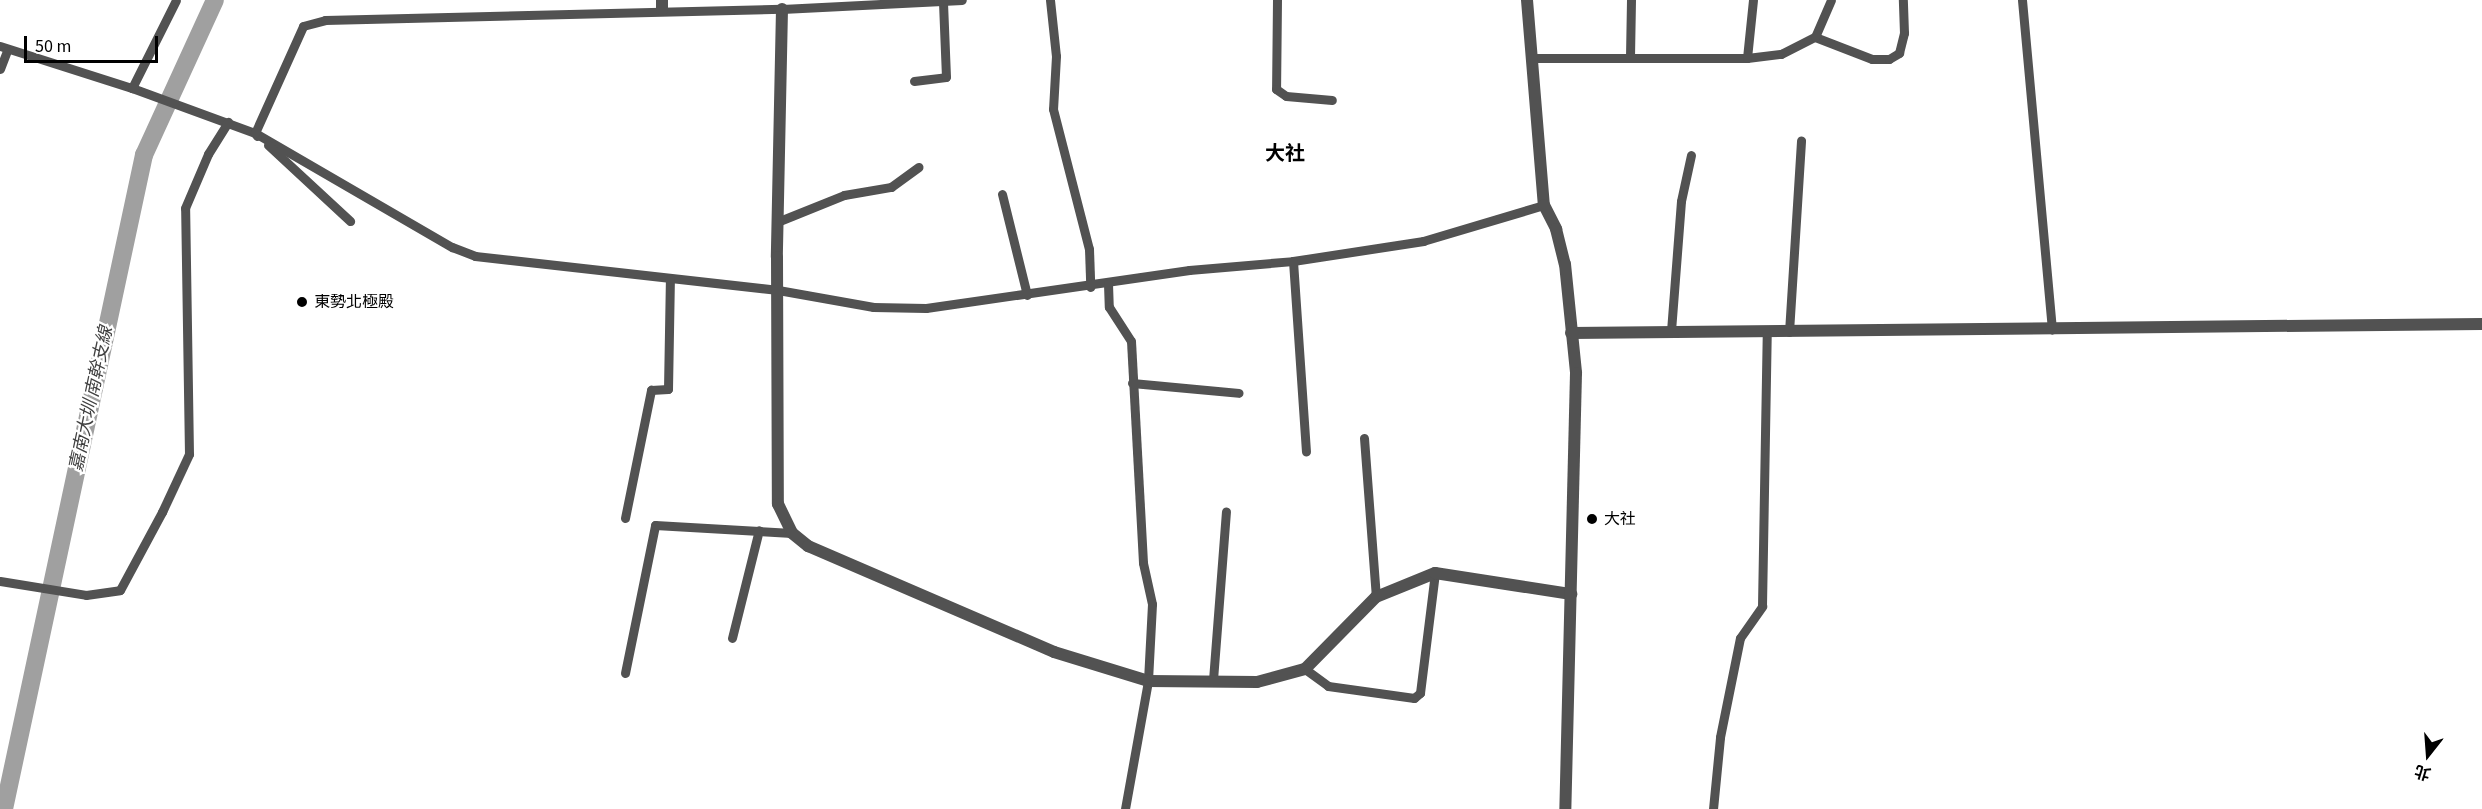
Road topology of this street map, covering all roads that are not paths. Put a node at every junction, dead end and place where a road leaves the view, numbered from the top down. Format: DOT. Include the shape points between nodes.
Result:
graph roads {
  1 [pos="176,0"];
  2 [pos="962,0"];
  3 [pos="1050,0"];
  4 [pos="1277,0"];
  5 [pos="1527,0"];
  6 [pos="1631,0"];
  7 [pos="1754,0"];
  8 [pos="1831,0"];
  9 [pos="1903,0"];
  10 [pos="2022,0"];
  11 [pos="943,3"];
  12 [pos="662,5"];
  13 [pos="782,9"];
  14 [pos="1815,37"];
  15 [pos="4,48"];
  16 [pos="1630,57"];
  17 [pos="1533,58"];
  18 [pos="1747,58"];
  19 [pos="0,69"];
  20 [pos="914,81"];
  21 [pos="132,88"];
  22 [pos="1332,100"];
  23 [pos="228,122"];
  24 [pos="255,133"];
  25 [pos="1801,140"];
  26 [pos="1691,155"];
  27 [pos="919,167"];
  28 [pos="1002,194"];
  29 [pos="1544,205"];
  30 [pos="350,221"];
  31 [pos="777,222"];
  32 [pos="1293,261"];
  33 [pos="670,279"];
  34 [pos="1108,284"];
  35 [pos="1090,287"];
  36 [pos="778,290"];
  37 [pos="1027,295"];
  38 [pos="2482,324"];
  39 [pos="2052,330"];
  40 [pos="1671,331"];
  41 [pos="1767,332"];
  42 [pos="1789,332"];
  43 [pos="1571,333"];
  44 [pos="1132,383"];
  45 [pos="1239,393"];
  46 [pos="1364,438"];
  47 [pos="1306,452"];
  48 [pos="1226,511"];
  49 [pos="625,518"];
  50 [pos="759,530"];
  51 [pos="792,533"];
  52 [pos="1435,573"];
  53 [pos="0,581"];
  54 [pos="1571,594"];
  55 [pos="1376,597"];
  56 [pos="732,638"];
  57 [pos="1305,669"];
  58 [pos="624,673"];
  59 [pos="1213,680"];
  60 [pos="1148,681"];
  61 [pos="1125,809"];
  62 [pos="1565,809"];
  63 [pos="1713,809"];
  1 -- 21 [label="lane"];
  2 -- 11 [label="lane"];
  3 -- 35 [label="lane" via="1056,56 1053,109 1089,249"];
  4 -- 22 [label="lane" via="1276,89 1286,96"];
  5 -- 17 [label="street"];
  6 -- 16 [label="lane"];
  7 -- 18 [label="lane"];
  8 -- 14 [label="lane"];
  9 -- 14 [label="lane" via="1904,33 1899,53 1889,59 1872,59"];
  10 -- 39 [label="lane"];
  11 -- 13 [label="lane"];
  11 -- 20 [label="lane" via="946,77"];
  12 -- 13 [label="lane"];
  12 -- 24 [label="lane" via="325,20 303,26"];
  13 -- 31 [label="street"];
  14 -- 18 [label="lane" via="1781,54"];
  15 -- 19 [label="lane"];
  15 -- 21 [label="lane"];
  16 -- 17 [label="lane"];
  16 -- 18 [label="lane"];
  17 -- 29 [label="street"];
  21 -- 23 [label="lane"];
  23 -- 24 [label="lane"];
  23 -- 53 [label="lane" via="208,154 185,208 189,454 162,512 120,590 86,595"];
  24 -- 30 [label="lane"];
  24 -- 33 [label="lane" via="452,247 475,256"];
  25 -- 42 [label="lane"];
  26 -- 40 [label="lane" via="1681,201"];
  27 -- 31 [label="lane" via="891,187 844,195"];
  28 -- 37 [label="lane"];
  29 -- 32 [label="lane" via="1423,241"];
  29 -- 43 [label="street" via="1556,229 1565,264"];
  31 -- 36 [label="street"];
  32 -- 34 [label="lane" via="1189,270"];
  32 -- 47 [label="lane"];
  33 -- 36 [label="lane"];
  33 -- 49 [label="lane" via="668,389 651,390"];
  34 -- 35 [label="lane"];
  34 -- 44 [label="lane" via="1110,307 1131,341"];
  35 -- 37 [label="lane"];
  36 -- 37 [label="lane" via="873,306 926,308"];
  36 -- 51 [label="street" via="778,504"];
  38 -- 39 [label="street"];
  39 -- 42 [label="street"];
  40 -- 41 [label="street"];
  40 -- 43 [label="street"];
  41 -- 42 [label="street"];
  41 -- 63 [label="lane" via="1762,606 1740,638 1720,737"];
  43 -- 54 [label="street" via="1576,436"];
  44 -- 45 [label="lane"];
  44 -- 60 [label="lane" via="1143,563 1152,604"];
  46 -- 55 [label="lane"];
  48 -- 59 [label="lane"];
  50 -- 51 [label="lane"];
  50 -- 56 [label="lane"];
  50 -- 58 [label="lane" via="655,525"];
  51 -- 60 [label="street" via="808,546 973,619 1054,652"];
  52 -- 54 [label="street"];
  52 -- 55 [label="street"];
  52 -- 57 [label="lane" via="1420,693 1414,698 1328,686"];
  54 -- 62 [label="street"];
  55 -- 57 [label="street"];
  57 -- 59 [label="street" via="1257,682"];
  59 -- 60 [label="street"];
  60 -- 61 [label="lane"];
}
